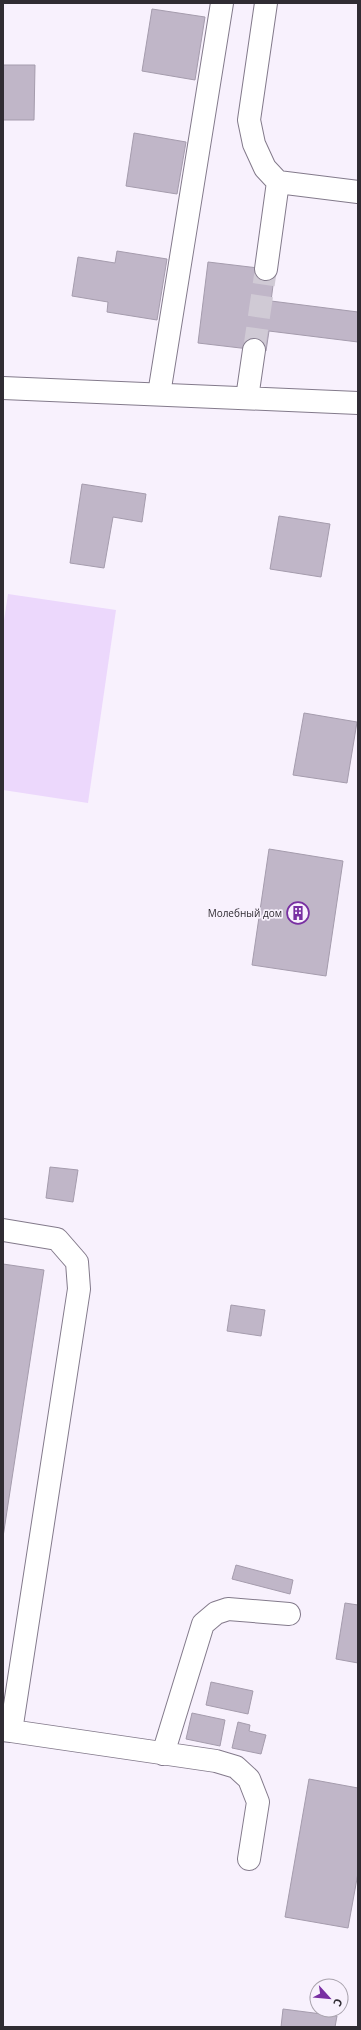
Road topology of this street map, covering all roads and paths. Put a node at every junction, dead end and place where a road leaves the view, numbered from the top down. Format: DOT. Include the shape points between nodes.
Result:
graph roads {
  1 [pos="222,3"];
  2 [pos="266,3"];
  3 [pos="278,182"];
  4 [pos="358,192"];
  5 [pos="266,269"];
  6 [pos="254,350"];
  7 [pos="3,388"];
  8 [pos="159,394"];
  9 [pos="247,398"];
  10 [pos="358,403"];
  11 [pos="3,1230"];
  12 [pos="289,1614"];
  13 [pos="7,1730"];
  14 [pos="163,1754"];
  15 [pos="250,1859"];
  1 -- 8 [label="lane"];
  2 -- 3 [label="lane" via="249,120 254,144 265,168"];
  3 -- 4 [label="lane"];
  3 -- 5 [label="lane"];
  6 -- 9 [label="lane"];
  7 -- 8 [label="lane"];
  8 -- 9 [label="lane"];
  9 -- 10 [label="lane"];
  11 -- 13 [label="lane" via="57,1239 77,1262 79,1289"];
  12 -- 14 [label="lane" via="228,1609 216,1613 203,1624"];
  13 -- 14 [label="lane"];
  14 -- 15 [label="lane" via="216,1762 236,1768 249,1779 258,1802"];
}
